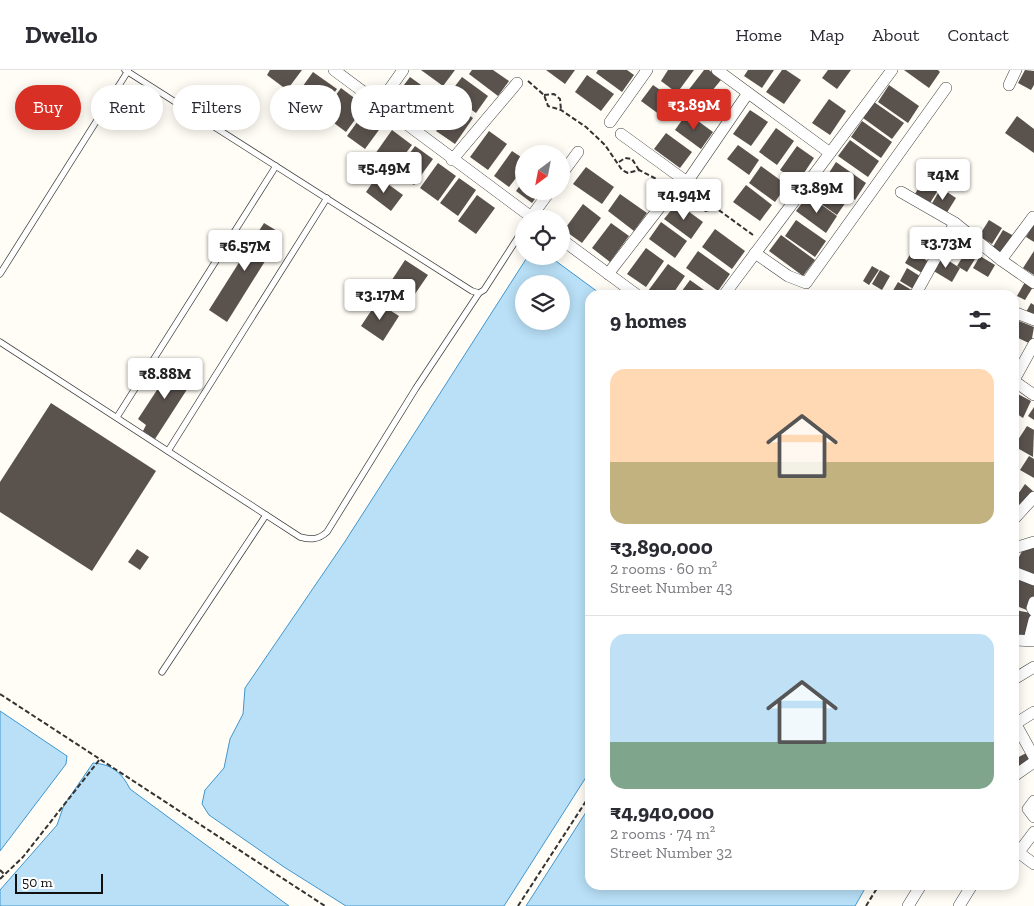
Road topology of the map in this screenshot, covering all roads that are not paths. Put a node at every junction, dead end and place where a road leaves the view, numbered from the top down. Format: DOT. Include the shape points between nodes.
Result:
graph roads {
  1 [pos="334,70"];
  2 [pos="403,70"];
  3 [pos="647,70"];
  4 [pos="717,70"];
  5 [pos="1016,70"];
  6 [pos="126,71"];
  7 [pos="889,71"];
  8 [pos="520,80"];
  9 [pos="353,85"];
  10 [pos="392,85"];
  11 [pos="1009,85"];
  12 [pos="946,88"];
  13 [pos="748,93"];
  14 [pos="610,122"];
  15 [pos="412,130"];
  16 [pos="621,134"];
  17 [pos="578,152"];
  18 [pos="830,152"];
  19 [pos="452,160"];
  20 [pos="570,163"];
  21 [pos="276,166"];
  22 [pos="901,192"];
  23 [pos="326,198"];
  24 [pos="662,203"];
  25 [pos="521,210"];
  26 [pos="1033,217"];
  27 [pos="955,223"];
  28 [pos="515,242"];
  29 [pos="570,246"];
  30 [pos="759,248"];
  31 [pos="1001,260"];
  32 [pos="0,274"];
  33 [pos="608,274"];
  34 [pos="1034,283"];
  35 [pos="630,290"];
  36 [pos="728,290"];
  37 [pos="918,290"];
  38 [pos="479,293"];
  39 [pos="1019,314"];
  40 [pos="1034,320"];
  41 [pos="0,342"];
  42 [pos="1034,344"];
  43 [pos="1019,371"];
  44 [pos="1019,384"];
  45 [pos="1034,394"];
  46 [pos="117,417"];
  47 [pos="168,451"];
  48 [pos="1034,497"];
  49 [pos="1019,514"];
  50 [pos="266,515"];
  51 [pos="1034,542"];
  52 [pos="1019,546"];
  53 [pos="1019,574"];
  54 [pos="1034,580"];
  55 [pos="1034,602"];
  56 [pos="1034,612"];
  57 [pos="1034,620"];
  58 [pos="1031,641"];
  59 [pos="1034,667"];
  60 [pos="162,672"];
  61 [pos="1019,676"];
  62 [pos="1034,712"];
  63 [pos="1019,720"];
  64 [pos="1019,729"];
  65 [pos="1034,757"];
  66 [pos="1034,762"];
  67 [pos="1019,772"];
  68 [pos="1034,801"];
  69 [pos="1034,817"];
  70 [pos="1034,832"];
  71 [pos="1019,847"];
  72 [pos="1019,852"];
  73 [pos="1034,864"];
  74 [pos="917,890"];
  75 [pos="969,890"];
  76 [pos="908,906"];
  77 [pos="959,906"];
  1 -- 9 [label="street"];
  2 -- 10 [label="street"];
  3 -- 14 [label="street"];
  4 -- 13 [label="street"];
  5 -- 11 [label="street"];
  6 -- 21 [label="lane"];
  6 -- 32 [label="lane"];
  7 -- 18 [label="street"];
  8 -- 19 [label="street"];
  12 -- 30 [label="street" via="806,283 788,276"];
  13 -- 16 [label="street" via="687,182"];
  13 -- 18 [label="street"];
  15 -- 19 [label="street"];
  17 -- 20 [label="street"];
  18 -- 30 [label="street"];
  19 -- 25 [label="street"];
  21 -- 23 [label="lane"];
  21 -- 46 [label="lane"];
  22 -- 27 [label="street"];
  23 -- 38 [label="lane" via="466,288"];
  23 -- 47 [label="lane"];
  24 -- 33 [label="street"];
  26 -- 31 [label="street"];
  27 -- 31 [label="street"];
  27 -- 37 [label="street"];
  28 -- 38 [label="lane"];
  29 -- 33 [label="street"];
  30 -- 36 [label="street"];
  31 -- 34 [label="street"];
  33 -- 35 [label="street"];
  38 -- 50 [label="lane" via="327,532 321,538 311,540 300,537"];
  39 -- 40 [label="street"];
  41 -- 46 [label="lane"];
  42 -- 43 [label="street"];
  44 -- 45 [label="street"];
  46 -- 47 [label="lane"];
  47 -- 50 [label="lane"];
  48 -- 49 [label="street"];
  50 -- 60 [label="lane"];
  51 -- 52 [label="street"];
  53 -- 54 [label="street"];
  55 -- 56 [label="street"];
  57 -- 58 [label="street"];
  59 -- 61 [label="street"];
  62 -- 63 [label="street"];
  64 -- 65 [label="street"];
  66 -- 67 [label="street"];
  68 -- 69 [label="street" via="1028,809"];
  70 -- 71 [label="street"];
  72 -- 73 [label="street"];
  74 -- 76 [label="street"];
  75 -- 77 [label="street"];
}
